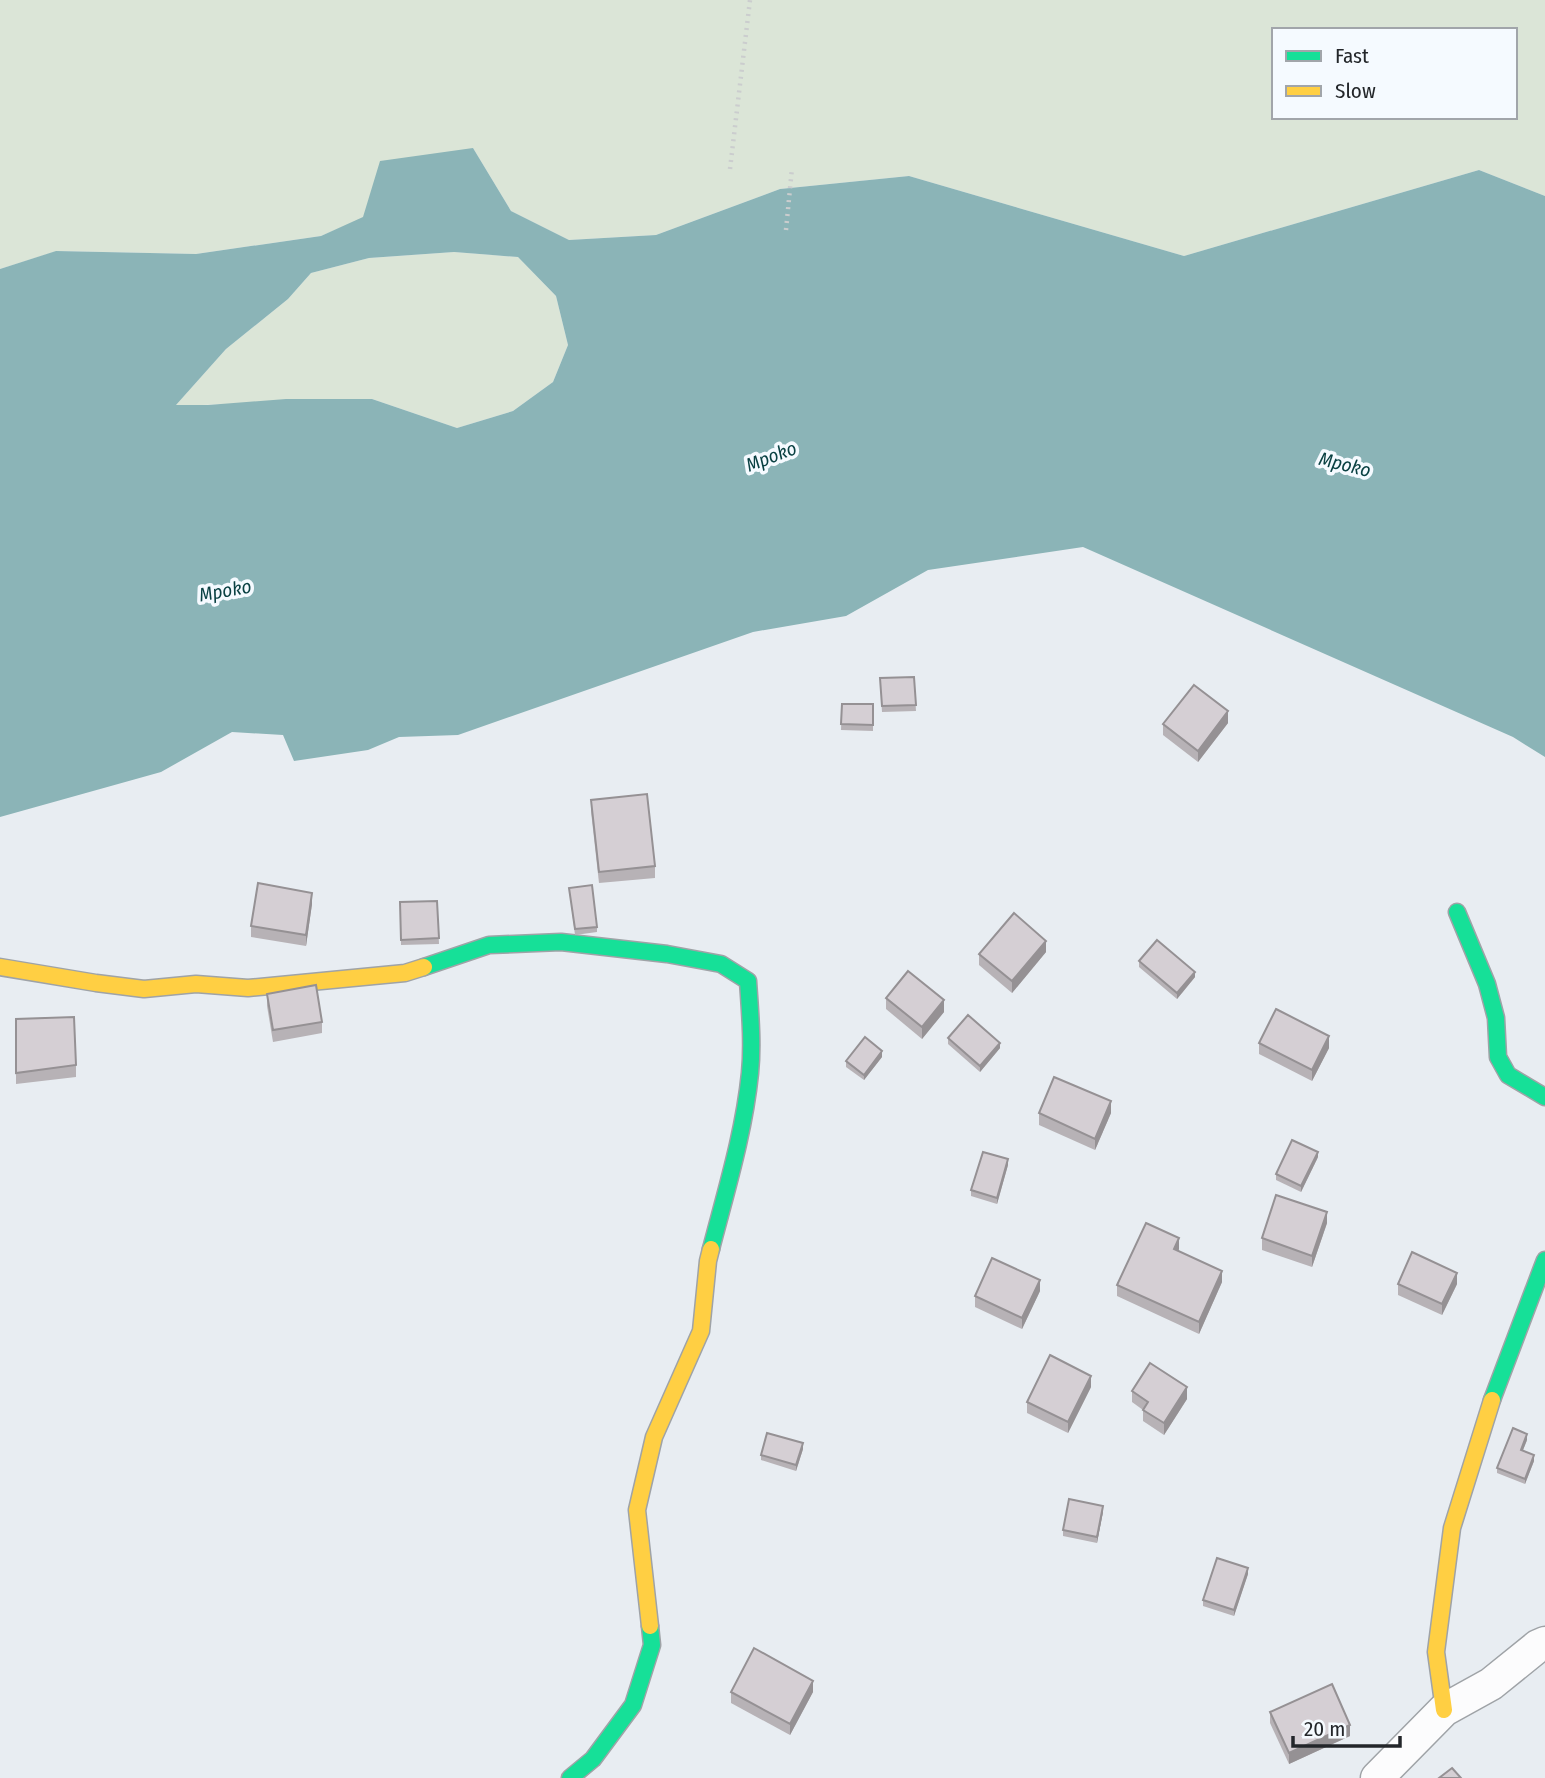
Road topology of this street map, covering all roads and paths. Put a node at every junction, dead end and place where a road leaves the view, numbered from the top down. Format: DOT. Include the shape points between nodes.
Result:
graph roads {
  1 [pos="750,0"];
  2 [pos="792,168"];
  3 [pos="730,169"];
  4 [pos="786,230"];
  5 [pos="1457,912"];
  6 [pos="0,967"];
  7 [pos="1545,1097"];
  8 [pos="1545,1260"];
  9 [pos="1545,1643"];
  10 [pos="1444,1710"];
  11 [pos="570,1778"];
  12 [pos="1377,1778"];
  1 -- 3 [label="path"];
  2 -- 4 [label="path"];
  5 -- 7 [label="street" via="1487,984 1496,1018 1498,1057 1508,1075"];
  6 -- 11 [label="street" via="144,989 197,984 248,988 405,973 489,945 561,942 721,964 748,981 750,1073 736,1153 708,1261 701,1331 654,1437 637,1510 652,1645 634,1705 593,1759"];
  8 -- 10 [label="street" via="1490,1404 1452,1528 1436,1652"];
  9 -- 10 [label="street" via="1491,1684"];
  10 -- 12 [label="street"];
}
